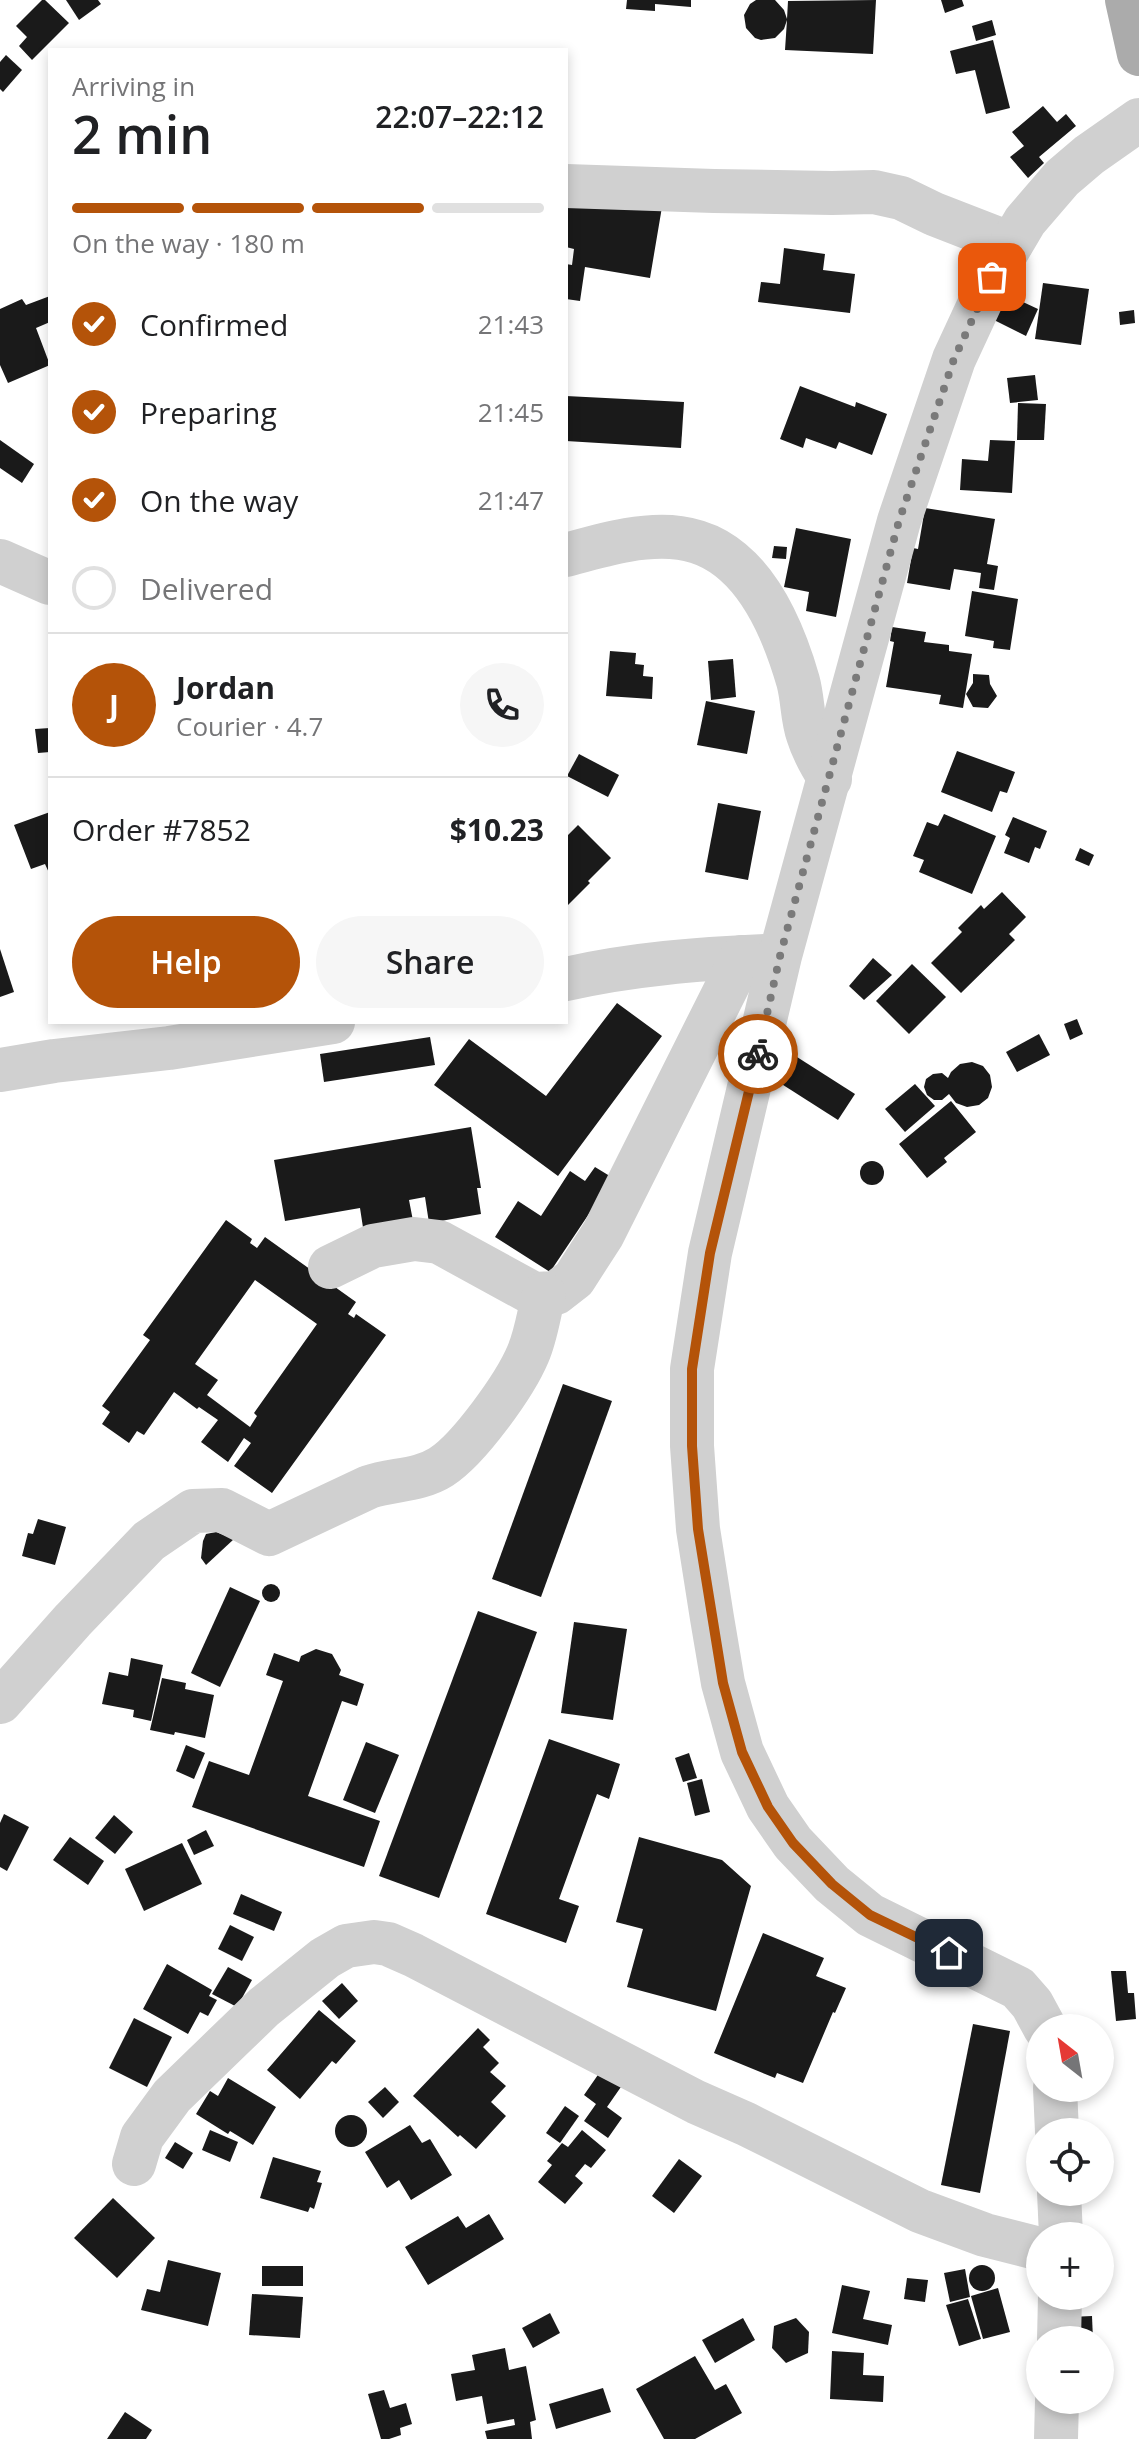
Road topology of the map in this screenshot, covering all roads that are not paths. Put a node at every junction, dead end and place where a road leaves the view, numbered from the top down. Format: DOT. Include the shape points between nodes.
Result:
graph roads {
  1 [pos="1127,0"];
  2 [pos="1139,54"];
  3 [pos="1139,120"];
  4 [pos="568,186"];
  5 [pos="1011,244"];
  6 [pos="568,554"];
  7 [pos="0,561"];
  8 [pos="48,582"];
  9 [pos="830,779"];
  10 [pos="761,956"];
  11 [pos="568,979"];
  12 [pos="320,1024"];
  13 [pos="0,1070"];
  14 [pos="330,1267"];
  15 [pos="544,1294"];
  16 [pos="0,1702"];
  17 [pos="1037,2014"];
  18 [pos="134,2164"];
  19 [pos="1026,2245"];
  20 [pos="1057,2414"];
  21 [pos="1056,2439"];
  1 -- 2 [label="main road"];
  3 -- 5 [label="street" via="1062,178"];
  4 -- 5 [label="street" via="874,192"];
  5 -- 9 [label="street" via="954,359 932,423 899,521"];
  6 -- 9 [label="street" via="626,539 679,538 712,546 736,563 762,597 786,644 807,732"];
  7 -- 8 [label="street"];
  9 -- 10 [label="street"];
  10 -- 11 [label="street" via="701,958"];
  10 -- 15 [label="street" via="603,1234 574,1279 556,1293"];
  10 -- 17 [label="street" via="750,1090 710,1253 692,1369 698,1529 723,1683 742,1752 768,1807 793,1843 870,1915 1018,1988"];
  12 -- 13 [label="street"];
  14 -- 15 [label="street" via="373,1246 414,1239 439,1242 534,1294"];
  15 -- 16 [label="street" via="529,1352 511,1386 442,1466 422,1476 369,1487 269,1534 222,1510 193,1511 149,1541"];
  18 -- 19 [label="street" via="142,2137 157,2114 264,2007 325,1958 346,1946 374,1942 413,1955 920,2211"];
  20 -- 21 [label="street"];
}
